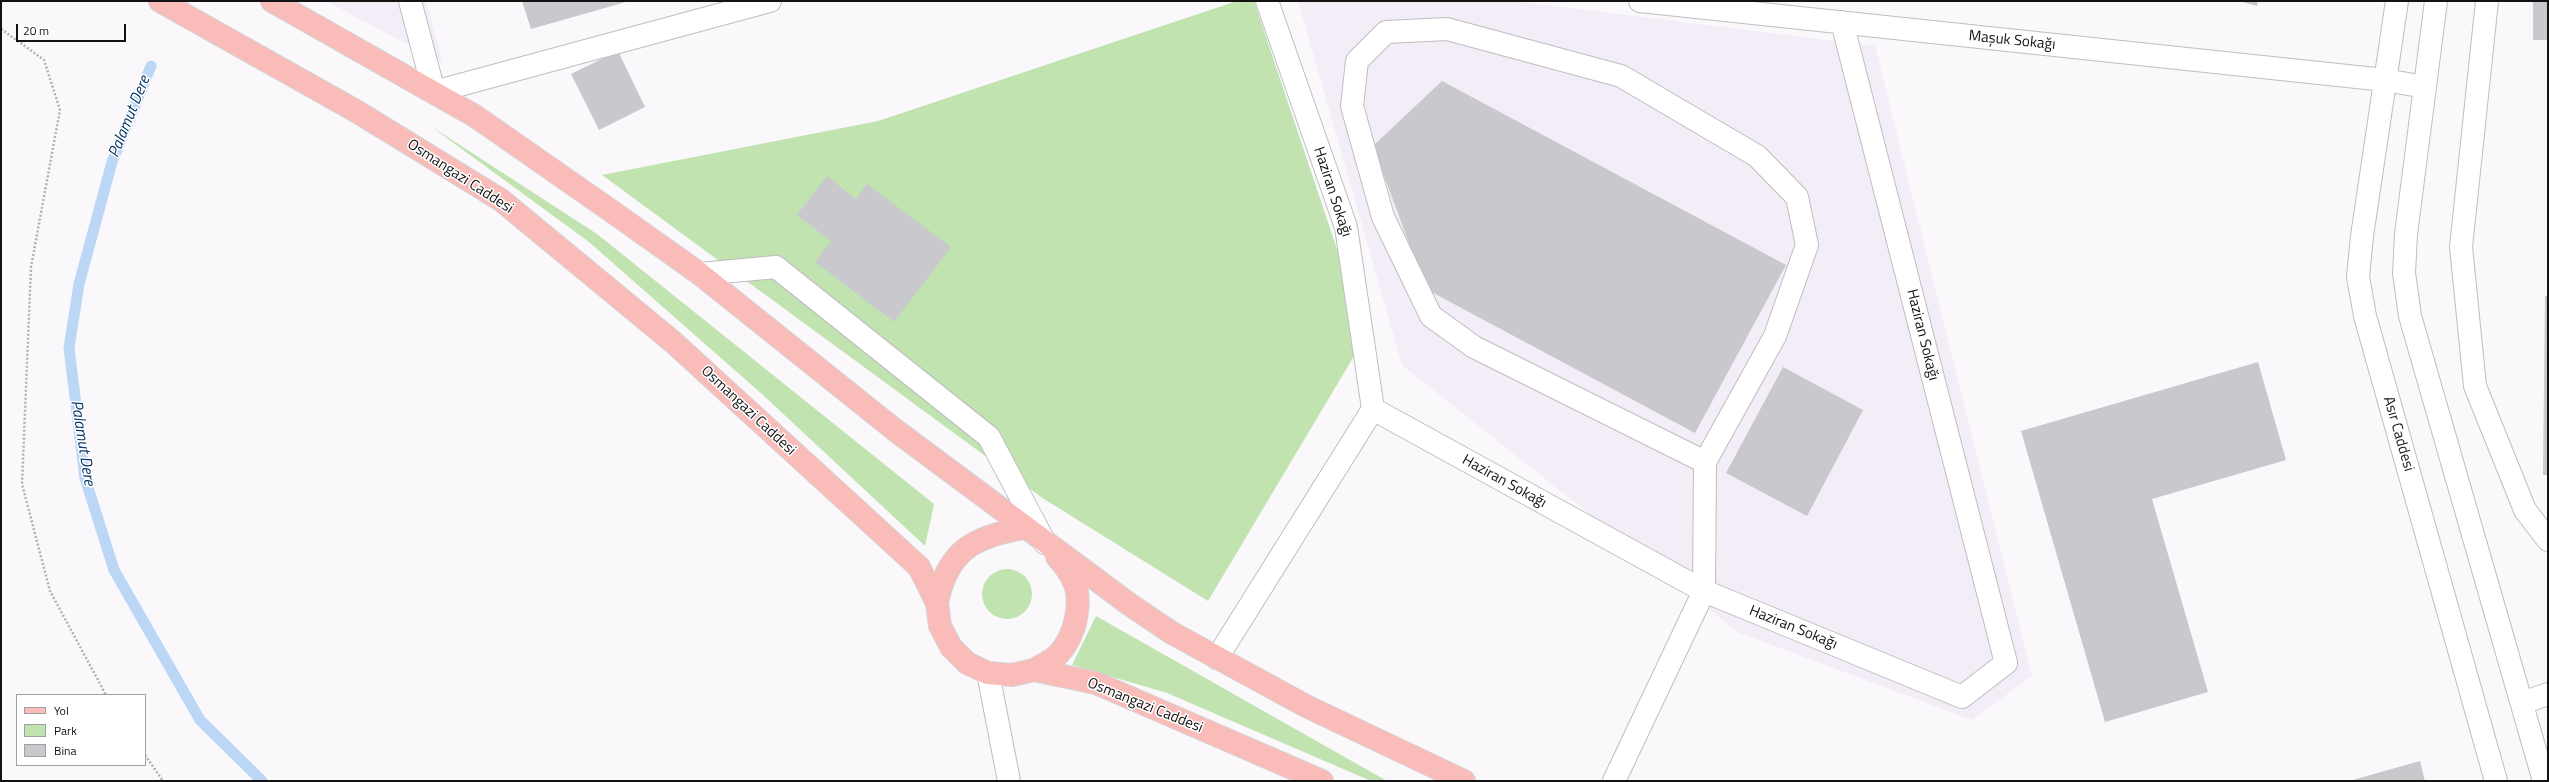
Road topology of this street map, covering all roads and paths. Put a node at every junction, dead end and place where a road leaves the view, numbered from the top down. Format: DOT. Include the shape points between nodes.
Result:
graph roads {
  1 [pos="160,1"];
  2 [pos="272,1"];
  3 [pos="410,1"];
  4 [pos="770,1"];
  5 [pos="1267,1"];
  6 [pos="1640,1"];
  7 [pos="2397,1"];
  8 [pos="2436,1"];
  9 [pos="2487,1"];
  10 [pos="1842,22"];
  11 [pos="1,29"];
  12 [pos="2385,80"];
  13 [pos="2425,87"];
  14 [pos="434,92"];
  15 [pos="700,274"];
  16 [pos="1373,410"];
  17 [pos="1705,462"];
  18 [pos="1025,528"];
  19 [pos="2548,540"];
  20 [pos="1045,543"];
  21 [pos="1704,591"];
  22 [pos="937,603"];
  23 [pos="1217,658"];
  24 [pos="1034,670"];
  25 [pos="988,673"];
  26 [pos="105,694"];
  27 [pos="2548,694"];
  28 [pos="2522,703"];
  29 [pos="146,756"];
  30 [pos="164,781"];
  31 [pos="1009,781"];
  32 [pos="1322,781"];
  33 [pos="1464,781"];
  34 [pos="1614,781"];
  35 [pos="2496,781"];
  36 [pos="2544,781"];
  1 -- 22 [label="main road, Osmangazi Caddesi" via="356,111 501,200 673,342 919,567"];
  2 -- 14 [label="main road"];
  3 -- 14 [label="street"];
  4 -- 14 [label="street"];
  5 -- 16 [label="street, Haziran Sokağı" via="1346,227"];
  6 -- 10 [label="street, Maşuk Sokağı"];
  7 -- 12 [label="street, Asır Caddesi"];
  8 -- 13 [label="street"];
  9 -- 19 [label="street" via="2461,247 2475,386 2525,510"];
  10 -- 12 [label="street, Maşuk Sokağı"];
  10 -- 21 [label="street, Haziran Sokağı" via="2006,663 1962,697"];
  11 -- 26 [label="path" via="44,60 60,110 31,267 22,484 50,591"];
  12 -- 13 [label="street"];
  12 -- 35 [label="street, Asır Caddesi" via="2358,277 2365,316"];
  13 -- 28 [label="street" via="2406,234 2404,273 2410,316"];
  14 -- 15 [label="main road" via="475,116"];
  15 -- 18 [label="main road" via="895,430"];
  15 -- 20 [label="street" via="776,267 989,437"];
  16 -- 21 [label="street, Haziran Sokağı"];
  16 -- 23 [label="street"];
  17 -- 17 [label="street" via="1775,336 1807,245 1797,197 1757,156 1621,76 1447,30 1386,32 1357,61 1352,106 1383,217 1432,316 1474,347"];
  17 -- 21 [label="street"];
  18 -- 20 [label="main road"];
  18 -- 22 [label="main road" via="997,532 970,545 953,560 942,581"];
  20 -- 23 [label="main road" via="1172,633"];
  20 -- 24 [label="main road" via="1069,571 1077,591 1077,618 1069,640 1054,658"];
  21 -- 34 [label="street"];
  22 -- 25 [label="main road, Osmangazi Caddesi" via="940,626 951,647 967,663"];
  23 -- 33 [label="main road" via="1306,706"];
  24 -- 25 [label="main road, Osmangazi Caddesi" via="1012,675"];
  24 -- 32 [label="main road, Osmangazi Caddesi" via="1096,683"];
  25 -- 31 [label="street"];
  27 -- 28 [label="street"];
  28 -- 36 [label="street"];
  29 -- 30 [label="path"];
}
